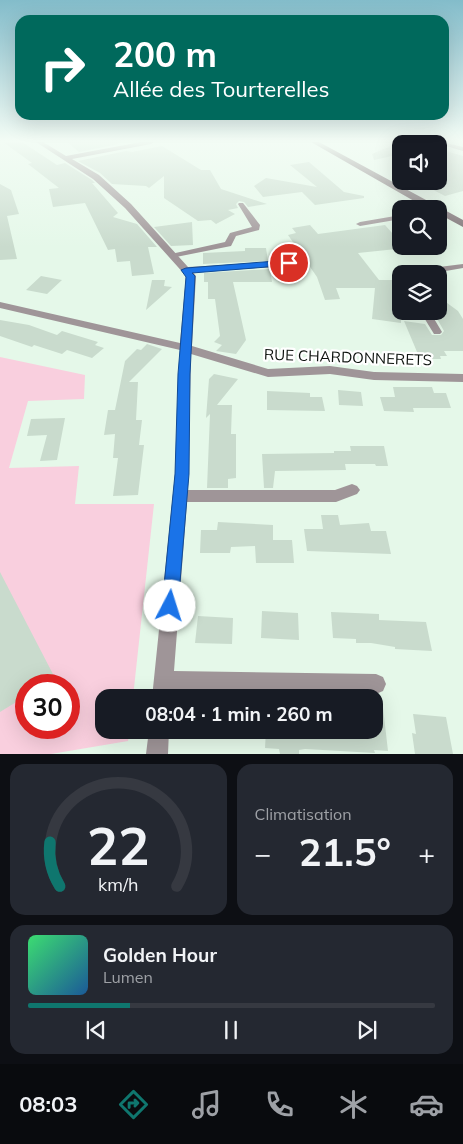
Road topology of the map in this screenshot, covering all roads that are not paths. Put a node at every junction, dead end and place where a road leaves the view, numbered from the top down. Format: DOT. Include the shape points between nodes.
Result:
graph roads {
  1 [pos="96,177"];
  2 [pos="378,177"];
  3 [pos="419,200"];
  4 [pos="241,204"];
  5 [pos="447,215"];
  6 [pos="392,219"];
  7 [pos="360,224"];
  8 [pos="463,224"];
  9 [pos="174,256"];
  10 [pos="289,263"];
  11 [pos="463,266"];
  12 [pos="447,268"];
  13 [pos="186,270"];
  14 [pos="0,304"];
  15 [pos="430,320"];
  16 [pos="437,332"];
  17 [pos="186,350"];
  18 [pos="463,378"];
  19 [pos="352,490"];
  20 [pos="180,496"];
  21 [pos="376,684"];
  22 [pos="163,689"];
  23 [pos="158,739"];
  24 [pos="157,754"];
  1 -- 9 [label="street"];
  2 -- 3 [label="main road"];
  4 -- 9 [label="lane" via="256,228 233,236 228,244"];
  5 -- 8 [label="main road"];
  6 -- 7 [label="lane"];
  9 -- 13 [label="street"];
  10 -- 13 [label="street"];
  11 -- 12 [label="lane"];
  13 -- 17 [label="street" via="191,276"];
  14 -- 17 [label="street, RUE CHARDONNERETS"];
  15 -- 16 [label="lane"];
  17 -- 18 [label="street, RUE CHARDONNERETS" via="268,373 330,370 374,376"];
  17 -- 20 [label="street"];
  19 -- 20 [label="street" via="336,496"];
  20 -- 22 [label="street"];
  21 -- 22 [label="street"];
  23 -- 24 [label="street"];
}
